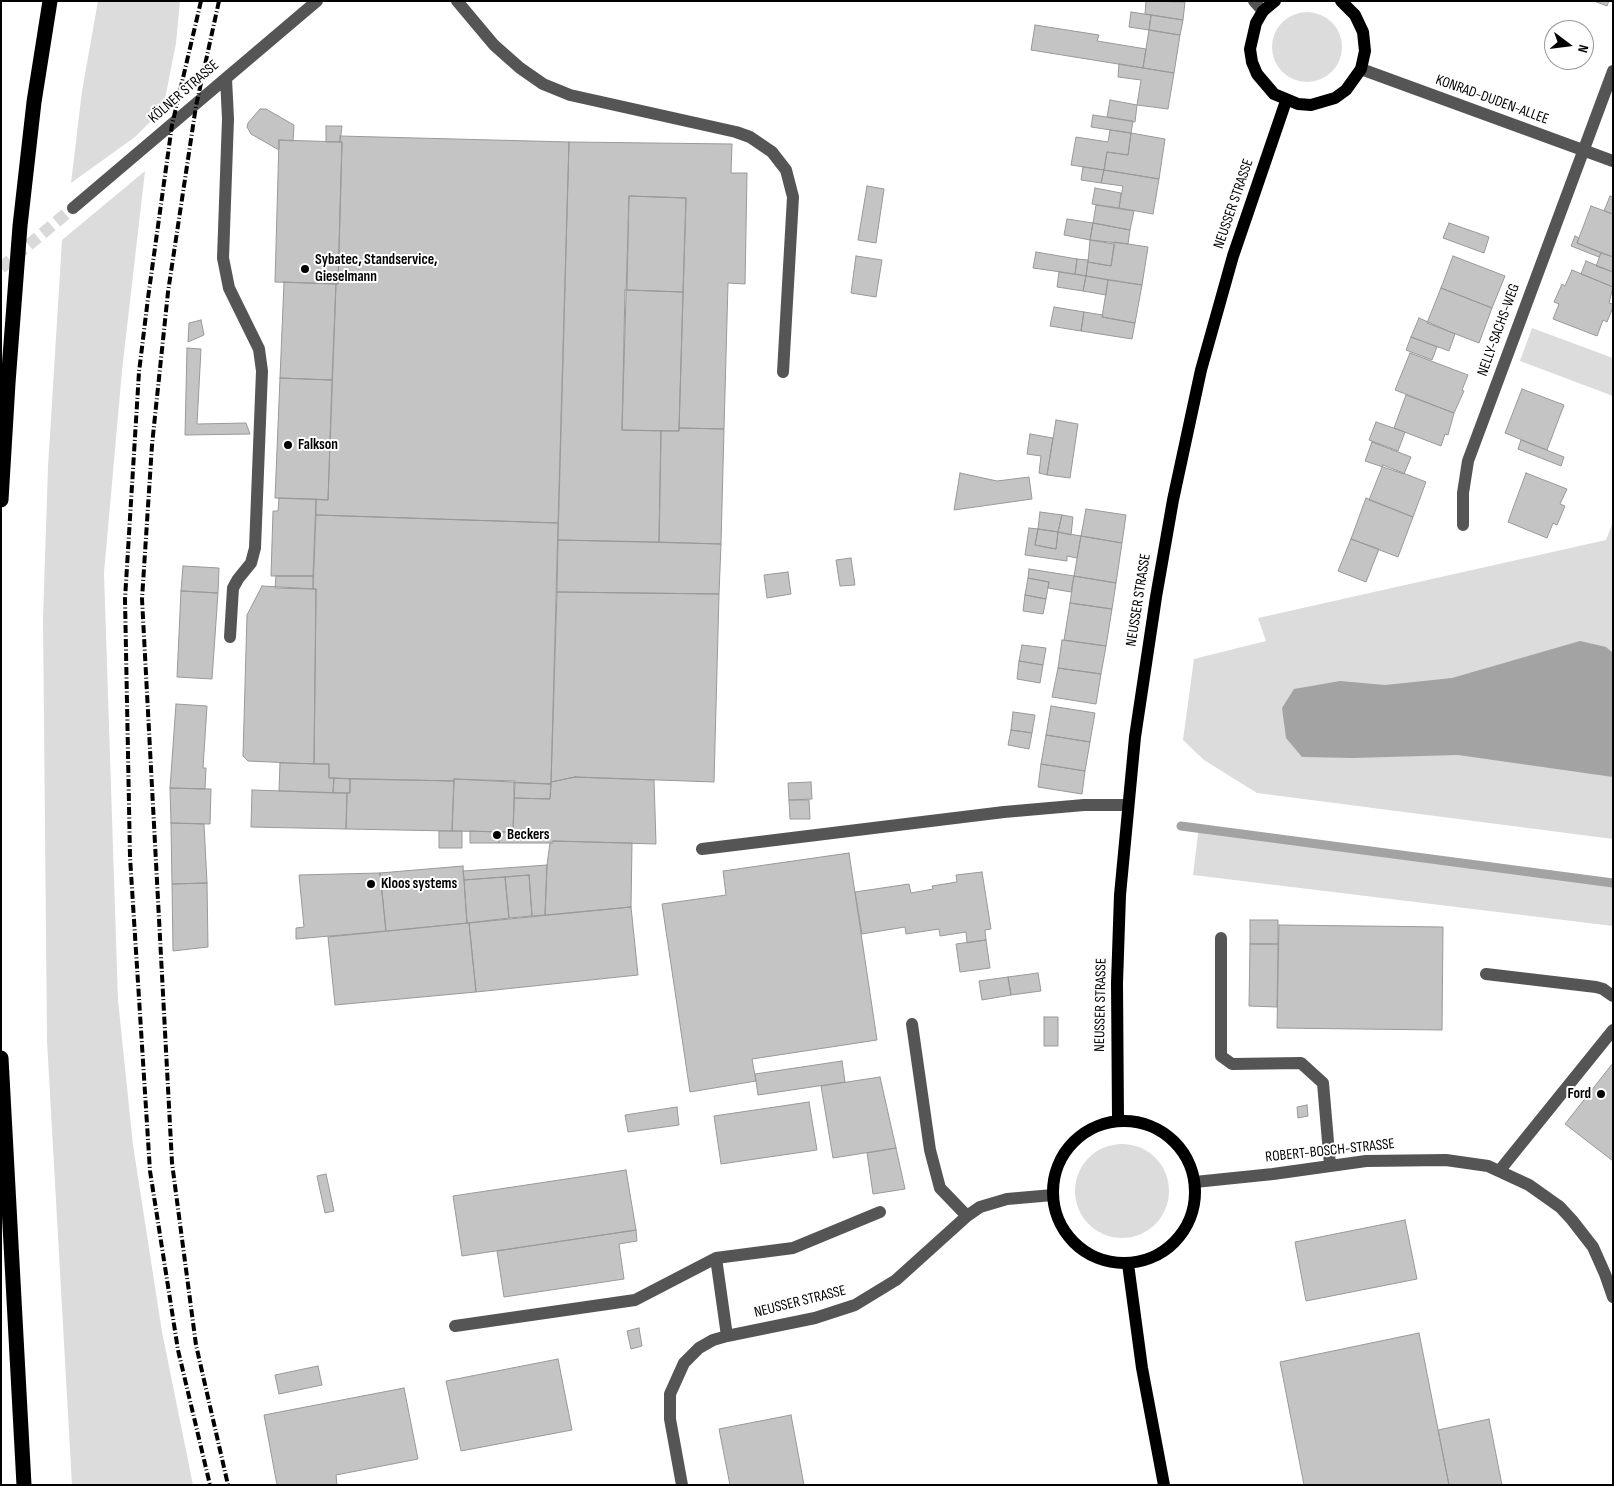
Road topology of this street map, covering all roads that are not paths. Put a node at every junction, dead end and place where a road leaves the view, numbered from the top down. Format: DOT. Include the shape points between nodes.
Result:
graph roads {
  1 [pos="50,1"];
  2 [pos="457,1"];
  3 [pos="1275,1"];
  4 [pos="1341,1"];
  5 [pos="312,3"];
  6 [pos="1259,6"];
  7 [pos="1361,69"];
  8 [pos="1613,71"];
  9 [pos="226,78"];
  10 [pos="1286,101"];
  11 [pos="1583,150"];
  12 [pos="1613,161"];
  13 [pos="73,208"];
  14 [pos="783,372"];
  15 [pos="1,500"];
  16 [pos="1463,525"];
  17 [pos="230,637"];
  18 [pos="1128,805"];
  19 [pos="702,849"];
  20 [pos="1222,938"];
  21 [pos="1486,974"];
  22 [pos="1613,996"];
  23 [pos="912,1024"];
  24 [pos="1613,1030"];
  25 [pos="1,1058"];
  26 [pos="1118,1120"];
  27 [pos="1330,1165"];
  28 [pos="1500,1170"];
  29 [pos="1195,1182"];
  30 [pos="1053,1195"];
  31 [pos="880,1212"];
  32 [pos="967,1216"];
  33 [pos="716,1258"];
  34 [pos="1128,1264"];
  35 [pos="1613,1297"];
  36 [pos="455,1326"];
  37 [pos="727,1336"];
  38 [pos="24,1485"];
  39 [pos="682,1485"];
  40 [pos="1164,1485"];
  1 -- 15 [label="highway" via="34,102 20,226"];
  2 -- 14 [label="street" via="494,45 543,84 570,95 736,132 772,152 786,170 793,212"];
  3 -- 6 [label="main road"];
  4 -- 7 [label="main road" via="1355,15 1363,32 1365,51"];
  5 -- 9 [label="street, KÖLNER STRASSE"];
  6 -- 10 [label="main road" via="1252,36 1252,62 1265,85"];
  7 -- 10 [label="main road" via="1346,90 1324,103"];
  7 -- 11 [label="street, KONRAD-DUDEN-ALLEE"];
  8 -- 11 [label="street, NELLY-SACHS-WEG"];
  9 -- 13 [label="street, KÖLNER STRASSE"];
  9 -- 17 [label="street" via="228,119 223,258 231,295 259,349 262,371 255,548 251,563 233,588"];
  10 -- 18 [label="main road, NEUSSER STRASSE" via="1229,271 1198,379 1156,597"];
  11 -- 12 [label="street, KONRAD-DUDEN-ALLEE"];
  11 -- 16 [label="street, NELLY-SACHS-WEG" via="1468,461 1463,492"];
  18 -- 19 [label="street" via="1004,812"];
  18 -- 26 [label="main road, NEUSSER STRASSE" via="1117,974"];
  20 -- 27 [label="street" via="1221,1056 1232,1064 1301,1063 1324,1083"];
  21 -- 22 [label="street" via="1603,989"];
  23 -- 32 [label="street" via="930,1150 940,1188"];
  24 -- 28 [label="street"];
  25 -- 38 [label="highway"];
  26 -- 29 [label="main road" via="1155,1127 1174,1141 1188,1159"];
  26 -- 30 [label="main road" via="1090,1129 1073,1141 1060,1158"];
  27 -- 28 [label="street, ROBERT-BOSCH-STRASSE" via="1446,1160 1474,1162"];
  27 -- 29 [label="street, ROBERT-BOSCH-STRASSE"];
  28 -- 35 [label="street, ROBERT-BOSCH-STRASSE" via="1545,1195 1572,1220 1593,1247"];
  29 -- 34 [label="main road" via="1195,1202 1190,1221 1179,1238 1147,1260"];
  30 -- 32 [label="street, NEUSSER STRASSE" via="998,1200"];
  30 -- 34 [label="main road" via="1062,1230 1076,1247 1106,1262"];
  31 -- 33 [label="street" via="793,1248"];
  32 -- 37 [label="street, NEUSSER STRASSE" via="896,1280 855,1305 814,1318"];
  33 -- 36 [label="street" via="636,1300"];
  33 -- 37 [label="street"];
  34 -- 40 [label="main road" via="1142,1368"];
  37 -- 39 [label="street, NEUSSER STRASSE" via="706,1343 691,1355 673,1384 670,1419"];
}
